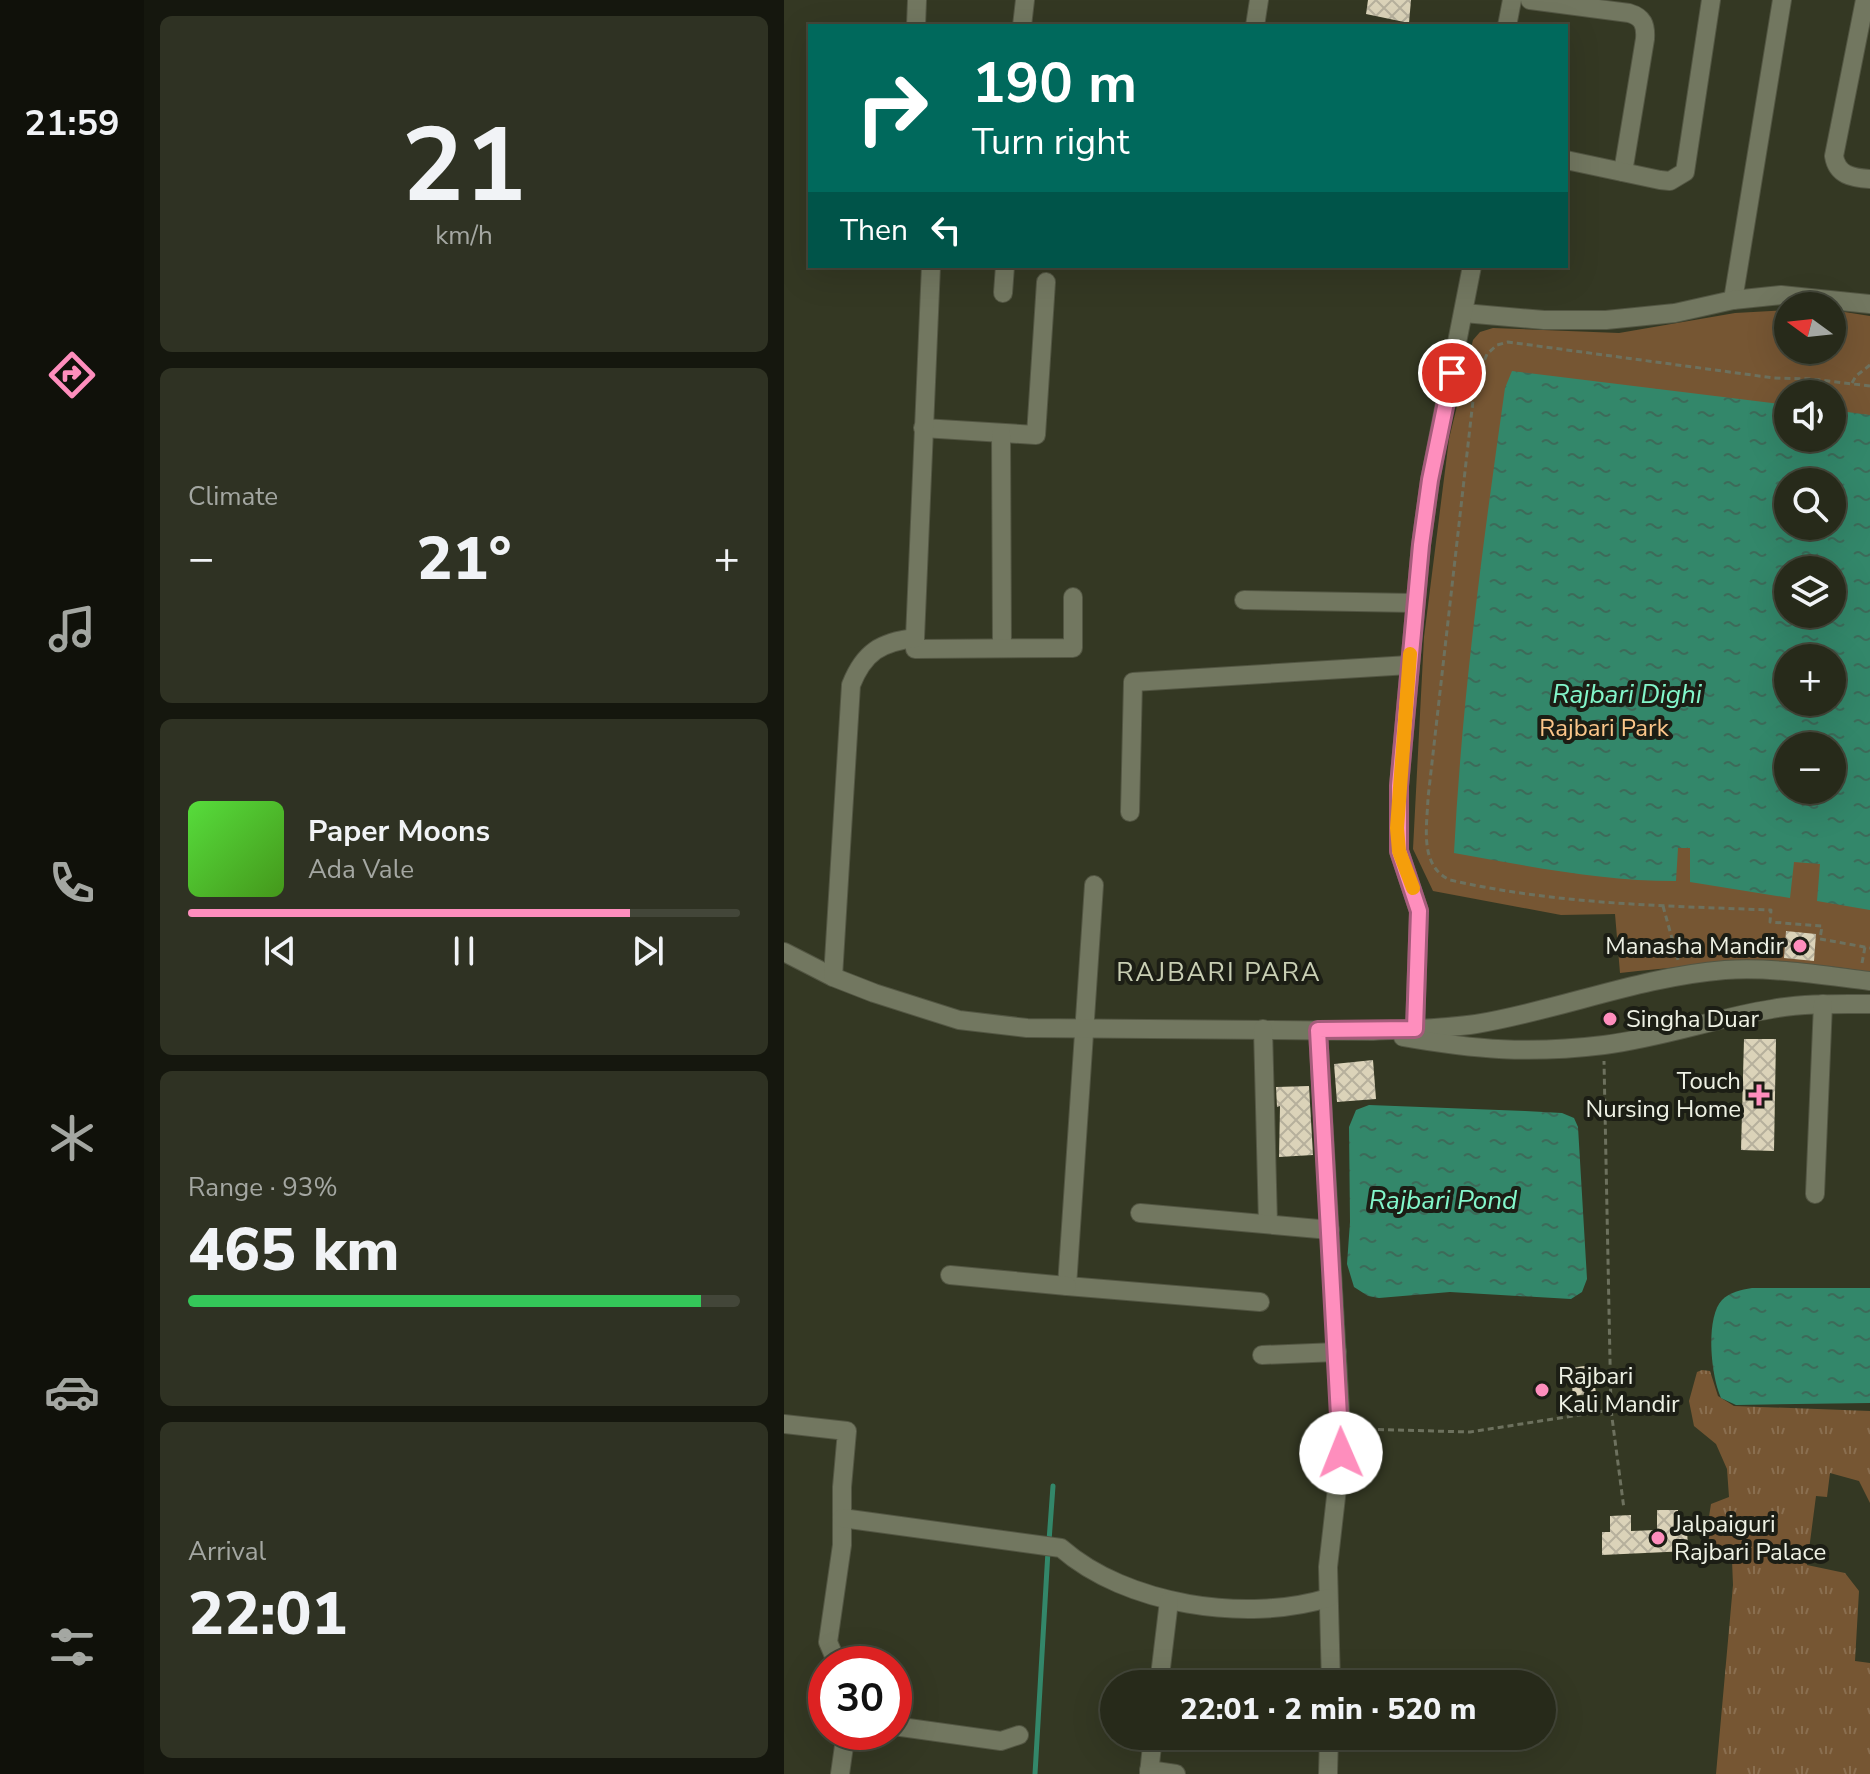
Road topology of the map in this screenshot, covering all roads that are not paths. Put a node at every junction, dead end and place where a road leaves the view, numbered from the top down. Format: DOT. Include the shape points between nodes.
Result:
graph roads {
  1 [pos="917,0"];
  2 [pos="1025,0"];
  3 [pos="1259,0"];
  4 [pos="1512,0"];
  5 [pos="1530,0"];
  6 [pos="1711,0"];
  7 [pos="1782,0"];
  8 [pos="1865,0"];
  9 [pos="916,24"];
  10 [pos="1022,24"];
  11 [pos="1255,24"];
  12 [pos="1507,24"];
  13 [pos="1568,160"];
  14 [pos="1623,172"];
  15 [pos="1870,179"];
  16 [pos="931,268"];
  17 [pos="1005,268"];
  18 [pos="1472,268"];
  19 [pos="1046,282"];
  20 [pos="1003,293"];
  21 [pos="1733,300"];
  22 [pos="1870,304"];
  23 [pos="1464,313"];
  24 [pos="923,428"];
  25 [pos="1001,433"];
  26 [pos="1073,597"];
  27 [pos="1244,600"];
  28 [pos="1414,603"];
  29 [pos="915,638"];
  30 [pos="1002,648"];
  31 [pos="1409,665"];
  32 [pos="1130,812"];
  33 [pos="1094,885"];
  34 [pos="784,952"];
  35 [pos="833,977"];
  36 [pos="1862,977"];
  37 [pos="1823,1004"];
  38 [pos="1870,1004"];
  39 [pos="1084,1029"];
  40 [pos="1263,1029"];
  41 [pos="1415,1029"];
  42 [pos="1318,1030"];
  43 [pos="1373,1031"];
  44 [pos="1815,1194"];
  45 [pos="1140,1213"];
  46 [pos="1268,1224"];
  47 [pos="1330,1230"];
  48 [pos="950,1275"];
  49 [pos="1067,1286"];
  50 [pos="1260,1302"];
  51 [pos="1337,1352"];
  52 [pos="1262,1355"];
  53 [pos="784,1424"];
  54 [pos="842,1518"];
  55 [pos="1328,1598"];
  56 [pos="1169,1601"];
  57 [pos="830,1646"];
  58 [pos="1161,1670"];
  59 [pos="1331,1670"];
  60 [pos="912,1729"];
  61 [pos="1019,1735"];
  62 [pos="843,1750"];
  63 [pos="1151,1750"];
  64 [pos="1329,1750"];
  65 [pos="1149,1772"];
  66 [pos="840,1774"];
  67 [pos="1176,1774"];
  68 [pos="1328,1774"];
  1 -- 9 [label="street"];
  2 -- 10 [label="street"];
  3 -- 11 [label="street"];
  4 -- 12 [label="street"];
  5 -- 14 [label="street" via="1629,13 1642,20 1645,39"];
  6 -- 14 [label="street" via="1685,172 1670,181"];
  7 -- 21 [label="street"];
  8 -- 15 [label="street" via="1834,156 1843,173"];
  13 -- 14 [label="street"];
  16 -- 24 [label="street"];
  17 -- 20 [label="street"];
  18 -- 23 [label="street"];
  19 -- 25 [label="street" via="1036,435"];
  21 -- 22 [label="street" via="1792,296"];
  21 -- 23 [label="street" via="1606,320"];
  23 -- 28 [label="street" via="1430,480"];
  24 -- 25 [label="street"];
  24 -- 29 [label="street"];
  25 -- 30 [label="street"];
  26 -- 30 [label="street" via="1073,648"];
  27 -- 28 [label="street"];
  28 -- 31 [label="street"];
  29 -- 30 [label="street" via="915,649"];
  29 -- 35 [label="street" via="891,641 873,652 851,685"];
  31 -- 32 [label="street" via="1133,682"];
  31 -- 41 [label="street" via="1397,828 1419,911"];
  33 -- 39 [label="street"];
  34 -- 35 [label="street"];
  35 -- 39 [label="street" via="959,1020"];
  36 -- 41 [label="street" via="1764,969 1682,975 1475,1024"];
  37 -- 38 [label="street"];
  37 -- 43 [label="street" via="1774,1009 1604,1045 1509,1051"];
  37 -- 44 [label="street"];
  39 -- 40 [label="street"];
  39 -- 49 [label="street"];
  40 -- 42 [label="street"];
  40 -- 46 [label="street"];
  41 -- 43 [label="street"];
  42 -- 43 [label="street"];
  42 -- 47 [label="street"];
  45 -- 46 [label="street"];
  46 -- 47 [label="street"];
  47 -- 51 [label="street"];
  48 -- 49 [label="street"];
  49 -- 50 [label="street"];
  51 -- 52 [label="street"];
  51 -- 55 [label="street" via="1341,1453"];
  53 -- 54 [label="street" via="847,1431"];
  54 -- 56 [label="street" via="1061,1548 1087,1568"];
  54 -- 57 [label="street"];
  55 -- 56 [label="street" via="1256,1609"];
  55 -- 59 [label="street"];
  56 -- 58 [label="street"];
  60 -- 61 [label="street" via="1001,1741"];
  62 -- 66 [label="street"];
  63 -- 65 [label="street"];
  64 -- 68 [label="street"];
  65 -- 67 [label="street"];
}
